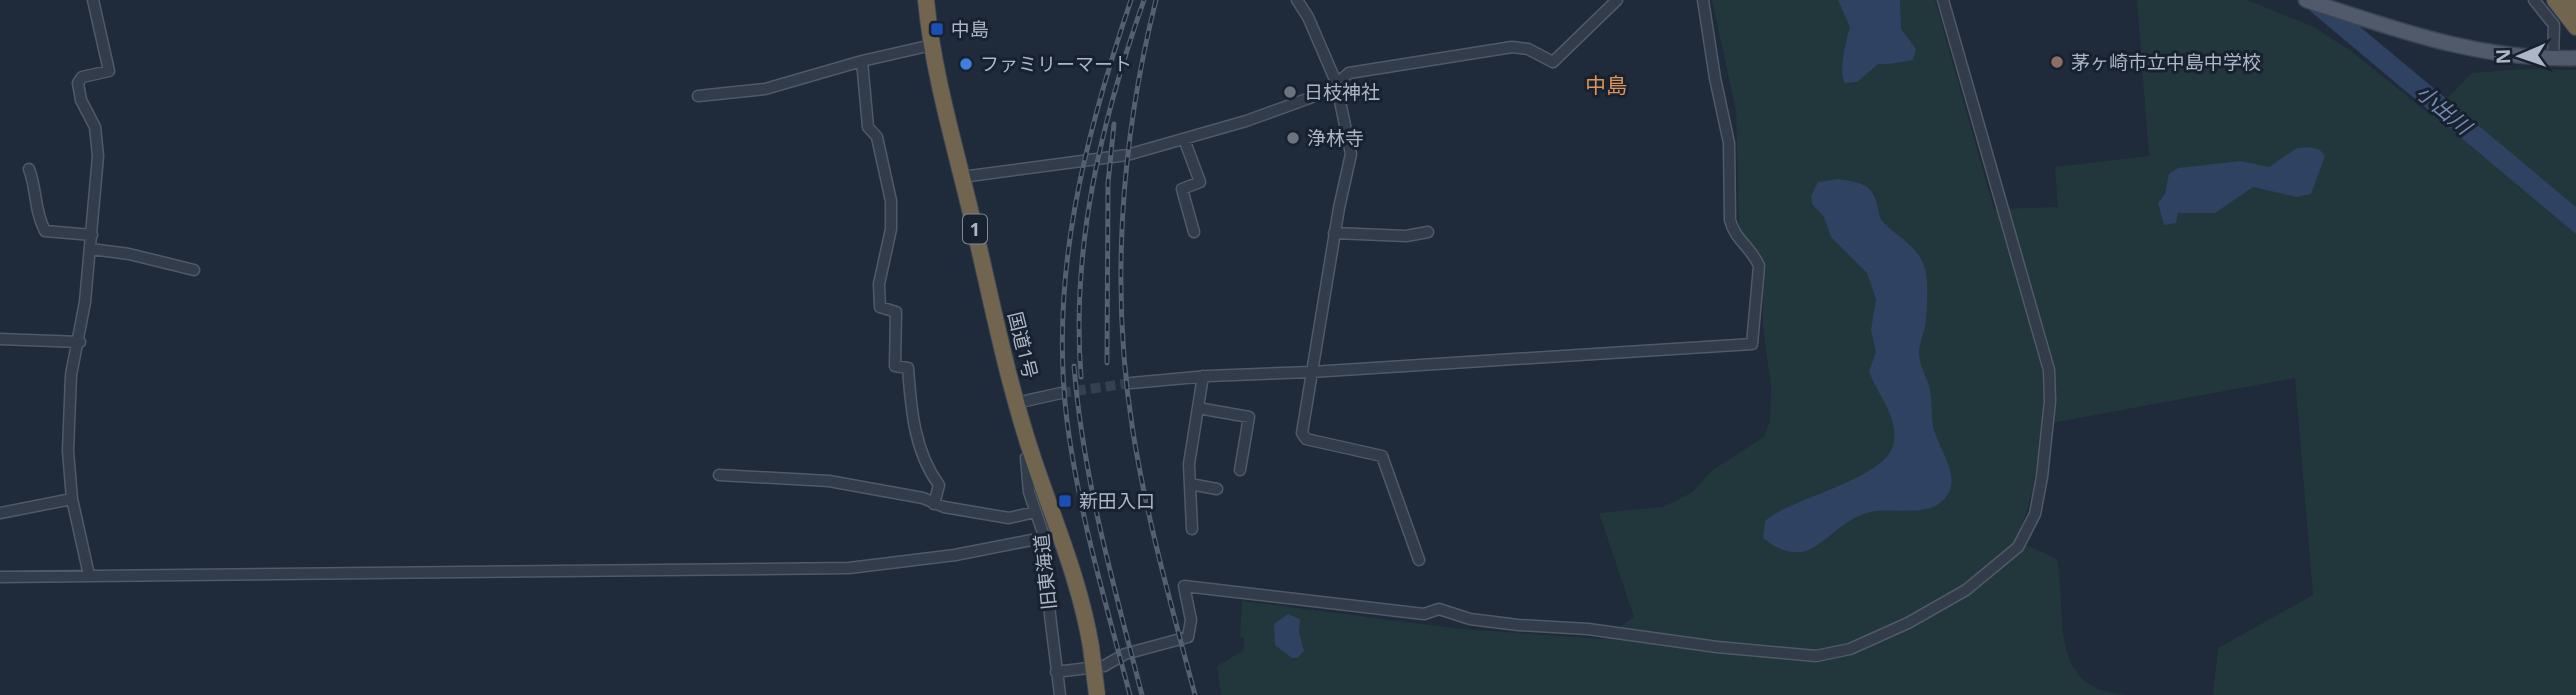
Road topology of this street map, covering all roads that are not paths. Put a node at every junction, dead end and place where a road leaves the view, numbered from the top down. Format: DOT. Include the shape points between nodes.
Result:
graph roads {
  1 [pos="93,0"];
  2 [pos="926,0"];
  3 [pos="1297,0"];
  4 [pos="1617,0"];
  5 [pos="1703,0"];
  6 [pos="1943,0"];
  7 [pos="2306,0"];
  8 [pos="2534,0"];
  9 [pos="2555,0"];
  10 [pos="2573,0"];
  11 [pos="2576,6"];
  12 [pos="2576,27"];
  13 [pos="932,45"];
  14 [pos="2576,58"];
  15 [pos="2553,59"];
  16 [pos="862,61"];
  17 [pos="1336,82"];
  18 [pos="698,96"];
  19 [pos="1184,139"];
  20 [pos="29,169"];
  21 [pos="962,177"];
  22 [pos="1194,232"];
  23 [pos="1428,232"];
  24 [pos="1334,233"];
  25 [pos="92,235"];
  26 [pos="91,249"];
  27 [pos="194,270"];
  28 [pos="0,339"];
  29 [pos="80,342"];
  30 [pos="1311,372"];
  31 [pos="1203,376"];
  32 [pos="1131,383"];
  33 [pos="1061,393"];
  34 [pos="1016,403"];
  35 [pos="1198,408"];
  36 [pos="1032,456"];
  37 [pos="1240,470"];
  38 [pos="719,475"];
  39 [pos="1190,484"];
  40 [pos="1217,489"];
  41 [pos="72,499"];
  42 [pos="934,504"];
  43 [pos="1035,512"];
  44 [pos="0,513"];
  45 [pos="1192,529"];
  46 [pos="1062,534"];
  47 [pos="1045,539"];
  48 [pos="1419,561"];
  49 [pos="89,575"];
  50 [pos="0,577"];
  51 [pos="1056,672"];
  52 [pos="1060,695"];
  53 [pos="1097,695"];
  1 -- 25 [label="street" via="108,71 82,77 78,83 99,156"];
  2 -- 13 [label="highway, 国道1号 / 1"];
  3 -- 17 [label="street"];
  4 -- 17 [label="street" via="1553,62 1528,49 1512,47 1349,73"];
  5 -- 30 [label="street" via="1729,143 1730,219 1733,232 1759,266 1752,344"];
  6 -- 51 [label="street" via="2049,370 2047,436 2035,514 2018,547 1966,590 1850,649 1816,656 1470,620 1438,609 1424,614 1184,586 1191,620 1188,637 1125,654 1104,666"];
  7 -- 15 [label="main road" via="2485,53"];
  8 -- 15 [label="street" via="2554,25"];
  9 -- 12 [label="highway"];
  10 -- 11 [label="highway"];
  13 -- 16 [label="street"];
  13 -- 21 [label="highway, 国道1号 / 1"];
  14 -- 15 [label="main road"];
  16 -- 18 [label="street" via="765,89"];
  16 -- 42 [label="street" via="868,127 877,136 891,201 880,307 896,312 895,366 908,368 924,465 939,485"];
  17 -- 19 [label="street" via="1307,99"];
  17 -- 24 [label="street" via="1351,154"];
  19 -- 21 [label="street" via="1127,155"];
  19 -- 22 [label="street" via="1200,182 1182,189"];
  20 -- 25 [label="street" via="36,213 45,231"];
  21 -- 34 [label="highway, 国道1号 / 1"];
  23 -- 24 [label="street" via="1406,236"];
  24 -- 30 [label="street"];
  25 -- 26 [label="street"];
  26 -- 27 [label="street"];
  26 -- 29 [label="street"];
  28 -- 29 [label="street"];
  29 -- 41 [label="street" via="70,392"];
  30 -- 31 [label="street"];
  30 -- 48 [label="street" via="1302,433 1306,439 1382,456"];
  31 -- 32 [label="street"];
  31 -- 35 [label="street"];
  33 -- 34 [label="street"];
  34 -- 36 [label="highway, 国道1号 / 1"];
  35 -- 37 [label="street" via="1249,417"];
  35 -- 39 [label="street"];
  36 -- 43 [label="street, 旧東海道" via="1026,458 1026,475"];
  36 -- 46 [label="highway, 国道1号 / 1"];
  38 -- 42 [label="street" via="829,481 923,498"];
  39 -- 40 [label="street"];
  39 -- 45 [label="street"];
  41 -- 44 [label="street"];
  41 -- 49 [label="street"];
  42 -- 43 [label="street" via="1009,518"];
  43 -- 47 [label="street, 旧東海道"];
  46 -- 47 [label="street"];
  46 -- 53 [label="highway, 国道1号 / 1, bridge" via="1086,616"];
  47 -- 49 [label="street" via="859,568"];
  47 -- 51 [label="street, 旧東海道"];
  49 -- 50 [label="street"];
  51 -- 52 [label="street, 旧東海道"];
}
